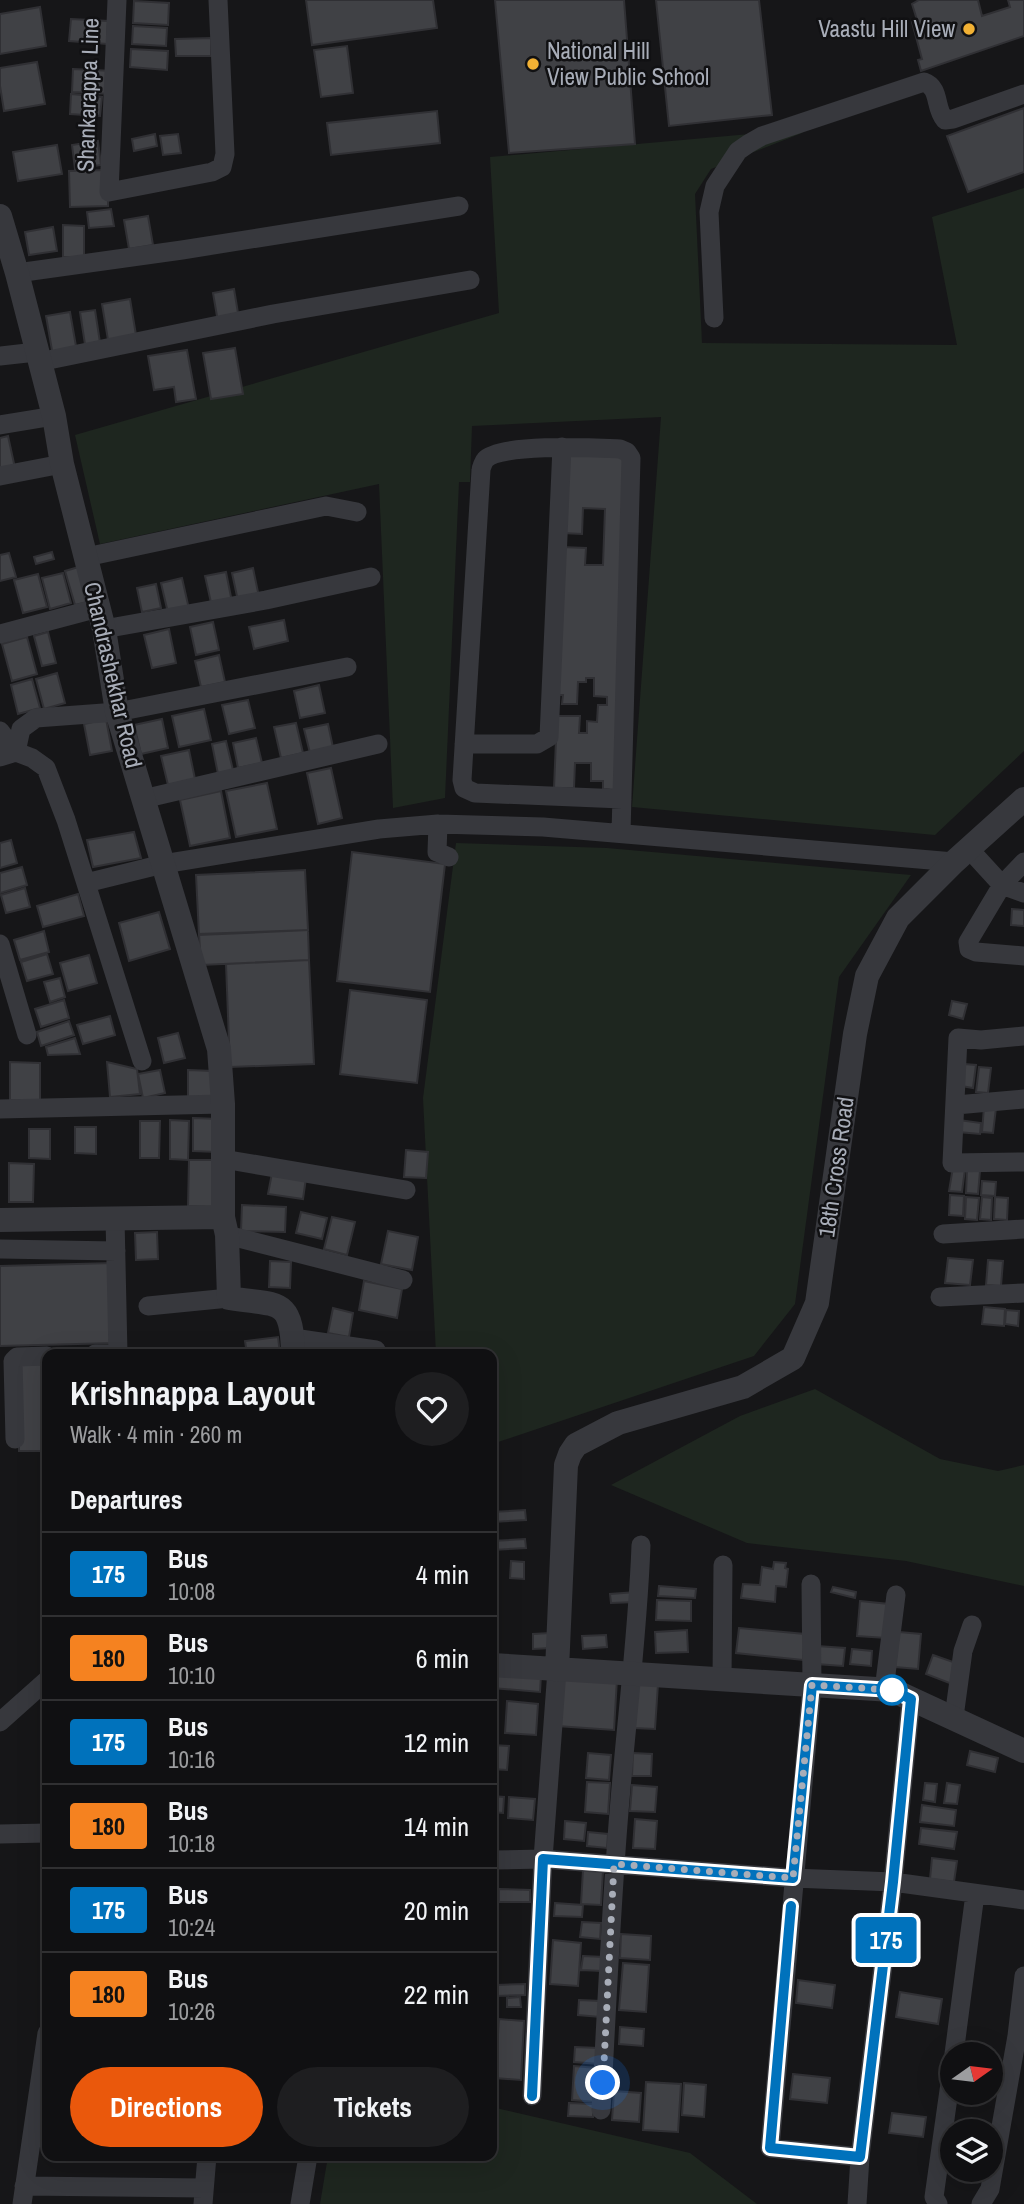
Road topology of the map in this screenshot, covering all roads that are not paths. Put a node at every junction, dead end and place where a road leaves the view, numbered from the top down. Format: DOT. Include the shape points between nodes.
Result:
graph roads {
  1 [pos="117,0"];
  2 [pos="218,0"];
  3 [pos="1024,94"];
  4 [pos="459,206"];
  5 [pos="0,216"];
  6 [pos="9,259"];
  7 [pos="470,280"];
  8 [pos="714,318"];
  9 [pos="0,356"];
  10 [pos="38,357"];
  11 [pos="54,416"];
  12 [pos="0,425"];
  13 [pos="562,447"];
  14 [pos="62,464"];
  15 [pos="0,476"];
  16 [pos="357,512"];
  17 [pos="86,557"];
  18 [pos="371,577"];
  19 [pos="101,619"];
  20 [pos="0,634"];
  21 [pos="347,667"];
  22 [pos="117,712"];
  23 [pos="0,731"];
  24 [pos="378,744"];
  25 [pos="464,744"];
  26 [pos="8,755"];
  27 [pos="143,799"];
  28 [pos="616,799"];
  29 [pos="1024,799"];
  30 [pos="438,824"];
  31 [pos="615,832"];
  32 [pos="962,856"];
  33 [pos="449,857"];
  34 [pos="1024,862"];
  35 [pos="163,864"];
  36 [pos="86,883"];
  37 [pos="1002,885"];
  38 [pos="1024,893"];
  39 [pos="0,944"];
  40 [pos="1024,956"];
  41 [pos="27,1035"];
  42 [pos="1024,1036"];
  43 [pos="142,1061"];
  44 [pos="1024,1099"];
  45 [pos="223,1104"];
  46 [pos="956,1105"];
  47 [pos="0,1109"];
  48 [pos="223,1159"];
  49 [pos="1024,1162"];
  50 [pos="406,1190"];
  51 [pos="116,1218"];
  52 [pos="10,1220"];
  53 [pos="225,1226"];
  54 [pos="1024,1229"];
  55 [pos="943,1234"];
  56 [pos="0,1249"];
  57 [pos="23,1249"];
  58 [pos="116,1251"];
  59 [pos="403,1280"];
  60 [pos="1024,1293"];
  61 [pos="940,1297"];
  62 [pos="229,1298"];
  63 [pos="148,1306"];
  64 [pos="293,1346"];
  65 [pos="118,1349"];
  66 [pos="355,1349"];
  67 [pos="42,1356"];
  68 [pos="10,1431"];
  69 [pos="641,1545"];
  70 [pos="723,1565"];
  71 [pos="811,1584"];
  72 [pos="896,1595"];
  73 [pos="972,1625"];
  74 [pos="497,1665"];
  75 [pos="556,1670"];
  76 [pos="630,1673"];
  77 [pos="722,1680"];
  78 [pos="42,1684"];
  79 [pos="812,1685"];
  80 [pos="884,1690"];
  81 [pos="911,1699"];
  82 [pos="954,1717"];
  83 [pos="0,1722"];
  84 [pos="1024,1751"];
  85 [pos="42,1833"];
  86 [pos="0,1834"];
  87 [pos="543,1859"];
  88 [pos="497,1860"];
  89 [pos="614,1864"];
  90 [pos="793,1878"];
  91 [pos="893,1882"];
  92 [pos="975,1894"];
  93 [pos="1024,1900"];
  94 [pos="1024,1976"];
  95 [pos="956,2042"];
  96 [pos="42,2067"];
  97 [pos="532,2096"];
  98 [pos="947,2105"];
  99 [pos="601,2110"];
  100 [pos="860,2157"];
  101 [pos="207,2161"];
  102 [pos="307,2161"];
  103 [pos="23,2195"];
  104 [pos="204,2196"];
  105 [pos="300,2204"];
  106 [pos="857,2204"];
  107 [pos="938,2204"];
  108 [pos="981,2204"];
  1 -- 2 [label="street, Shankarappa Line" via="109,192 222,167"];
  3 -- 8 [label="street" via="945,120 935,91 925,82 762,136 737,151 710,199"];
  4 -- 6 [label="street" via="182,250"];
  5 -- 6 [label="street, Chandrashekhar Road"];
  6 -- 10 [label="street, Chandrashekhar Road"];
  7 -- 10 [label="street"];
  9 -- 10 [label="street"];
  10 -- 11 [label="street, Chandrashekhar Road"];
  11 -- 12 [label="street"];
  11 -- 14 [label="street, Chandrashekhar Road"];
  13 -- 25 [label="street" via="496,453 484,460"];
  13 -- 25 [label="street" via="549,737 537,744"];
  13 -- 28 [label="street" via="620,449 631,458"];
  14 -- 15 [label="street"];
  14 -- 17 [label="street, Chandrashekhar Road"];
  16 -- 17 [label="street" via="326,506"];
  17 -- 19 [label="street, Chandrashekhar Road"];
  18 -- 19 [label="street" via="266,600"];
  19 -- 20 [label="street"];
  19 -- 22 [label="street, Chandrashekhar Road"];
  21 -- 22 [label="street"];
  22 -- 26 [label="street" via="36,718 21,729"];
  22 -- 27 [label="street, Chandrashekhar Road"];
  23 -- 26 [label="street"];
  24 -- 27 [label="street"];
  25 -- 28 [label="street" via="462,780 468,791"];
  26 -- 36 [label="street" via="32,758 46,768"];
  27 -- 35 [label="street, Chandrashekhar Road"];
  28 -- 31 [label="street"];
  29 -- 32 [label="street, 18th Cross Road"];
  30 -- 31 [label="street"];
  30 -- 33 [label="street" via="437,852"];
  30 -- 35 [label="street"];
  31 -- 32 [label="street"];
  32 -- 37 [label="street"];
  32 -- 75 [label="street, 18th Cross Road" via="898,918 867,976 817,1303 793,1358 743,1387 618,1423 576,1445 570,1454"];
  34 -- 37 [label="street"];
  35 -- 36 [label="street"];
  35 -- 45 [label="street, Chandrashekhar Road" via="219,1049"];
  36 -- 43 [label="street"];
  37 -- 38 [label="street"];
  37 -- 40 [label="street" via="968,942 969,949"];
  39 -- 41 [label="street"];
  42 -- 46 [label="street" via="957,1038"];
  44 -- 46 [label="street"];
  45 -- 47 [label="street"];
  45 -- 48 [label="street, Chandrashekhar Road"];
  46 -- 49 [label="street" via="952,1163"];
  48 -- 50 [label="street"];
  48 -- 53 [label="street, Chandrashekhar Road"];
  51 -- 52 [label="street"];
  51 -- 53 [label="street"];
  51 -- 58 [label="street"];
  52 -- 57 [label="street"];
  53 -- 59 [label="street"];
  53 -- 62 [label="street, Chandrashekhar Road"];
  54 -- 55 [label="street"];
  56 -- 57 [label="street"];
  57 -- 58 [label="street"];
  58 -- 65 [label="street"];
  60 -- 61 [label="street"];
  62 -- 63 [label="street"];
  62 -- 64 [label="street" via="280,1306 288,1315"];
  64 -- 66 [label="street"];
  67 -- 68 [label="street" via="14,1358"];
  69 -- 76 [label="street"];
  70 -- 77 [label="street"];
  71 -- 79 [label="street"];
  72 -- 80 [label="street"];
  73 -- 82 [label="street" via="965,1639"];
  74 -- 75 [label="street"];
  75 -- 76 [label="street"];
  75 -- 87 [label="street"];
  76 -- 77 [label="street"];
  76 -- 89 [label="street"];
  77 -- 79 [label="street"];
  78 -- 83 [label="street"];
  79 -- 80 [label="street"];
  79 -- 90 [label="street"];
  80 -- 81 [label="street"];
  81 -- 82 [label="street"];
  81 -- 91 [label="street"];
  82 -- 84 [label="street"];
  85 -- 86 [label="street"];
  87 -- 88 [label="street"];
  87 -- 89 [label="street"];
  87 -- 97 [label="street"];
  89 -- 90 [label="street"];
  89 -- 99 [label="street"];
  90 -- 91 [label="street"];
  90 -- 100 [label="street" via="770,2148"];
  91 -- 92 [label="street"];
  91 -- 100 [label="street"];
  92 -- 93 [label="street"];
  92 -- 95 [label="street"];
  94 -- 108 [label="street" via="992,2177"];
  96 -- 103 [label="street"];
  98 -- 107 [label="street" via="934,2197"];
  100 -- 106 [label="street"];
  101 -- 104 [label="street"];
  102 -- 105 [label="street"];
  103 -- 104 [label="street"];
}
